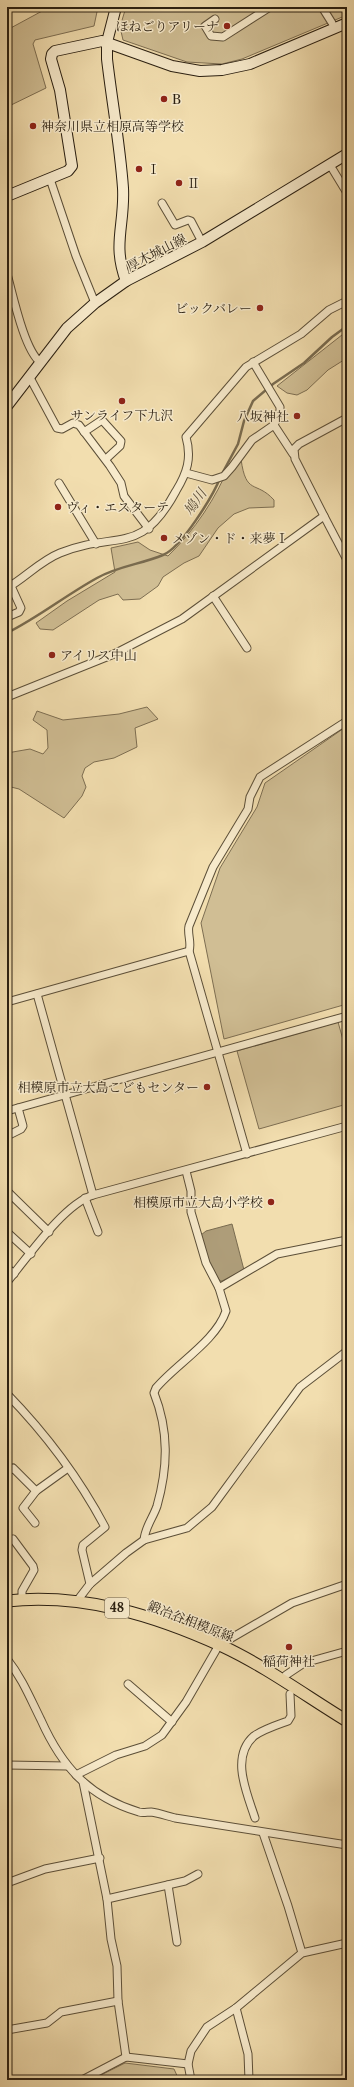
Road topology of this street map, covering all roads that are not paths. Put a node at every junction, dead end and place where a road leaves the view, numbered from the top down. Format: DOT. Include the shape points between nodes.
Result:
graph roads {
  1 [pos="116,7"];
  2 [pos="270,7"];
  3 [pos="322,7"];
  4 [pos="344,7"];
  5 [pos="347,12"];
  6 [pos="215,19"];
  7 [pos="332,23"];
  8 [pos="347,23"];
  9 [pos="107,42"];
  10 [pos="347,154"];
  11 [pos="330,165"];
  12 [pos="50,179"];
  13 [pos="347,192"];
  14 [pos="7,196"];
  15 [pos="162,203"];
  16 [pos="202,242"];
  17 [pos="7,274"];
  18 [pos="126,282"];
  19 [pos="347,301"];
  20 [pos="95,303"];
  21 [pos="40,362"];
  22 [pos="253,362"];
  23 [pos="29,376"];
  24 [pos="7,406"];
  25 [pos="347,418"];
  26 [pos="274,425"];
  27 [pos="84,432"];
  28 [pos="293,454"];
  29 [pos="106,459"];
  30 [pos="186,473"];
  31 [pos="59,483"];
  32 [pos="324,516"];
  33 [pos="149,529"];
  34 [pos="96,544"];
  35 [pos="345,550"];
  36 [pos="347,560"];
  37 [pos="9,587"];
  38 [pos="213,596"];
  39 [pos="7,617"];
  40 [pos="247,648"];
  41 [pos="7,697"];
  42 [pos="347,721"];
  43 [pos="189,951"];
  44 [pos="38,994"];
  45 [pos="7,1002"];
  46 [pos="347,1016"];
  47 [pos="218,1053"];
  48 [pos="66,1095"];
  49 [pos="18,1108"];
  50 [pos="7,1111"];
  51 [pos="347,1126"];
  52 [pos="7,1136"];
  53 [pos="247,1154"];
  54 [pos="186,1171"];
  55 [pos="7,1191"];
  56 [pos="93,1196"];
  57 [pos="85,1198"];
  58 [pos="7,1232"];
  59 [pos="49,1232"];
  60 [pos="98,1232"];
  61 [pos="347,1240"];
  62 [pos="31,1254"];
  63 [pos="7,1268"];
  64 [pos="14,1274"];
  65 [pos="7,1282"];
  66 [pos="219,1288"];
  67 [pos="347,1351"];
  68 [pos="7,1394"];
  69 [pos="68,1468"];
  70 [pos="7,1472"];
  71 [pos="36,1491"];
  72 [pos="35,1523"];
  73 [pos="13,1539"];
  74 [pos="144,1540"];
  75 [pos="90,1584"];
  76 [pos="347,1584"];
  77 [pos="22,1600"];
  78 [pos="7,1601"];
  79 [pos="77,1601"];
  80 [pos="220,1645"];
  81 [pos="347,1651"];
  82 [pos="7,1659"];
  83 [pos="286,1675"];
  84 [pos="128,1684"];
  85 [pos="290,1694"];
  86 [pos="347,1721"];
  87 [pos="172,1722"];
  88 [pos="7,1765"];
  89 [pos="67,1766"];
  90 [pos="76,1775"];
  91 [pos="83,1782"];
  92 [pos="255,1818"];
  93 [pos="263,1833"];
  94 [pos="347,1845"];
  95 [pos="100,1858"];
  96 [pos="198,1874"];
  97 [pos="7,1883"];
  98 [pos="168,1885"];
  99 [pos="107,1899"];
  100 [pos="177,1942"];
  101 [pos="347,1943"];
  102 [pos="302,1953"];
  103 [pos="118,2001"];
  104 [pos="236,2008"];
  105 [pos="7,2030"];
  106 [pos="126,2057"];
  107 [pos="188,2064"];
  108 [pos="82,2080"];
  109 [pos="191,2080"];
  110 [pos="249,2080"];
  1 -- 9 [label="street"];
  2 -- 6 [label="street" via="223,38 211,36 205,26"];
  3 -- 7 [label="street"];
  4 -- 5 [label="street"];
  8 -- 9 [label="street" via="250,64 216,71 172,66"];
  9 -- 12 [label="street" via="96,41 55,51 52,54 73,164 68,171"];
  9 -- 18 [label="street" via="123,189 118,250"];
  10 -- 11 [label="street, 厚木城山線"];
  11 -- 13 [label="street"];
  11 -- 16 [label="street, 厚木城山線"];
  12 -- 14 [label="street"];
  12 -- 20 [label="street"];
  15 -- 16 [label="street" via="175,226 190,220"];
  16 -- 18 [label="street, 厚木城山線"];
  17 -- 21 [label="street" via="22,328"];
  18 -- 20 [label="street, 厚木城山線"];
  19 -- 22 [label="street" via="329,310 300,334"];
  20 -- 21 [label="street, 厚木城山線" via="68,328"];
  21 -- 23 [label="street, 厚木城山線"];
  22 -- 26 [label="street" via="281,409"];
  22 -- 30 [label="street" via="186,437 190,453"];
  23 -- 24 [label="street, 厚木城山線"];
  23 -- 27 [label="street" via="57,428 62,429 76,423"];
  25 -- 28 [label="street" via="299,444"];
  26 -- 28 [label="street"];
  26 -- 30 [label="street" via="252,440 224,476 215,479 201,478"];
  27 -- 29 [label="street"];
  27 -- 29 [label="street" via="102,420 120,441 120,446"];
  28 -- 32 [label="street"];
  29 -- 33 [label="street" via="121,483 124,496"];
  30 -- 33 [label="street" via="171,501"];
  31 -- 34 [label="street"];
  32 -- 35 [label="street"];
  32 -- 38 [label="street"];
  33 -- 34 [label="street" via="124,540"];
  34 -- 37 [label="street" via="58,553"];
  35 -- 36 [label="street"];
  37 -- 39 [label="street" via="22,608"];
  38 -- 40 [label="street"];
  38 -- 41 [label="street" via="189,615 146,639"];
  42 -- 43 [label="street" via="256,782 248,809 213,867 189,926"];
  43 -- 44 [label="street"];
  43 -- 47 [label="street"];
  44 -- 45 [label="street"];
  44 -- 48 [label="street"];
  46 -- 47 [label="street"];
  47 -- 48 [label="street"];
  47 -- 53 [label="street"];
  48 -- 49 [label="street"];
  48 -- 56 [label="street"];
  49 -- 50 [label="street"];
  49 -- 52 [label="street" via="23,1126"];
  51 -- 53 [label="street"];
  53 -- 54 [label="street"];
  54 -- 56 [label="street"];
  54 -- 66 [label="street" via="191,1191 191,1212 206,1263"];
  55 -- 59 [label="street"];
  56 -- 57 [label="street"];
  57 -- 59 [label="street" via="64,1215"];
  57 -- 60 [label="street"];
  58 -- 62 [label="street"];
  59 -- 62 [label="street"];
  61 -- 66 [label="street" via="277,1254"];
  62 -- 64 [label="street"];
  63 -- 64 [label="street"];
  64 -- 65 [label="street"];
  66 -- 74 [label="street" via="226,1311 219,1326 184,1363 160,1382 154,1393 166,1437 166,1462 156,1508"];
  67 -- 74 [label="street" via="300,1388 212,1507 187,1528"];
  68 -- 69 [label="street" via="27,1414"];
  69 -- 71 [label="street"];
  69 -- 75 [label="street" via="88,1495 105,1527 84,1545 82,1550"];
  70 -- 71 [label="street" via="13,1468"];
  71 -- 72 [label="street" via="22,1508"];
  73 -- 77 [label="street" via="34,1570 22,1591"];
  74 -- 75 [label="street"];
  75 -- 79 [label="street"];
  76 -- 80 [label="street" via="279,1609"];
  77 -- 78 [label="main road, 鍛冶谷相模原線 / 48"];
  77 -- 79 [label="main road, 鍛冶谷相模原線 / 48"];
  79 -- 80 [label="main road, 鍛冶谷相模原線 / 48" via="129,1612"];
  80 -- 86 [label="main road, 鍛冶谷相模原線 / 48"];
  80 -- 87 [label="street"];
  81 -- 83 [label="street" via="304,1663"];
  82 -- 89 [label="street" via="24,1683 41,1721"];
  84 -- 87 [label="street"];
  85 -- 92 [label="street" via="291,1716 288,1721 254,1736 244,1750 244,1783"];
  87 -- 90 [label="street" via="162,1734 146,1746 116,1755"];
  88 -- 89 [label="street"];
  89 -- 90 [label="street"];
  90 -- 91 [label="street"];
  91 -- 93 [label="street" via="111,1801 142,1813 151,1812"];
  91 -- 95 [label="street"];
  93 -- 94 [label="street"];
  93 -- 102 [label="street"];
  95 -- 97 [label="street" via="45,1869"];
  95 -- 99 [label="street"];
  96 -- 98 [label="street" via="185,1881"];
  98 -- 99 [label="street"];
  98 -- 100 [label="street"];
  99 -- 103 [label="street" via="117,1966"];
  101 -- 102 [label="street"];
  102 -- 104 [label="street"];
  103 -- 105 [label="street" via="61,2012 47,2023"];
  103 -- 106 [label="street"];
  104 -- 107 [label="street" via="208,2027 191,2051"];
  104 -- 110 [label="street" via="248,2054"];
  106 -- 107 [label="street"];
  106 -- 108 [label="street"];
  107 -- 109 [label="street"];
}
